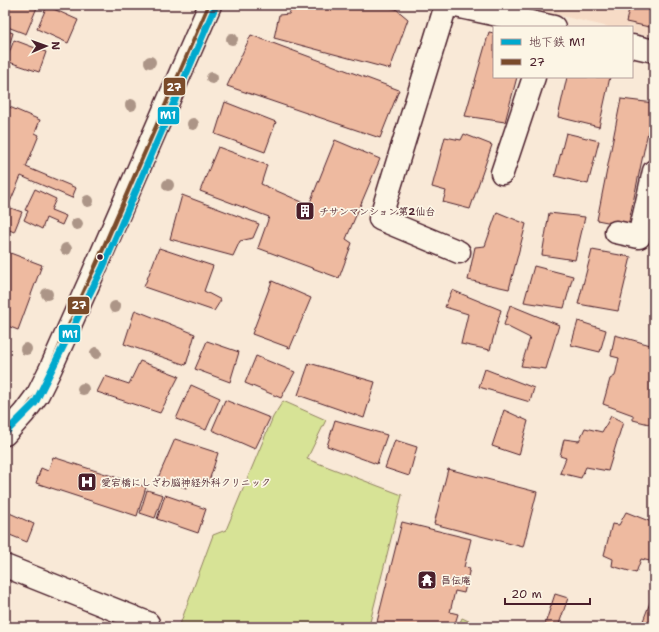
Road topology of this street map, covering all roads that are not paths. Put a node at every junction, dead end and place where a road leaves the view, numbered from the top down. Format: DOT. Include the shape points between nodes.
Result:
graph roads {
  1 [pos="210,5"];
  2 [pos="446,5"];
  3 [pos="451,5"];
  4 [pos="547,26"];
  5 [pos="633,46"];
  6 [pos="654,51"];
  7 [pos="534,78"];
  8 [pos="654,172"];
  9 [pos="502,173"];
  10 [pos="616,232"];
  11 [pos="459,252"];
  12 [pos="5,434"];
  13 [pos="5,566"];
  14 [pos="148,623"];
  1 -- 12 [label="street" via="50,370 38,394"];
  2 -- 11 [label="street" via="380,219"];
  3 -- 4 [label="street"];
  5 -- 6 [label="street"];
  7 -- 9 [label="street"];
  8 -- 10 [label="street" via="639,237"];
  13 -- 14 [label="street"];
}
